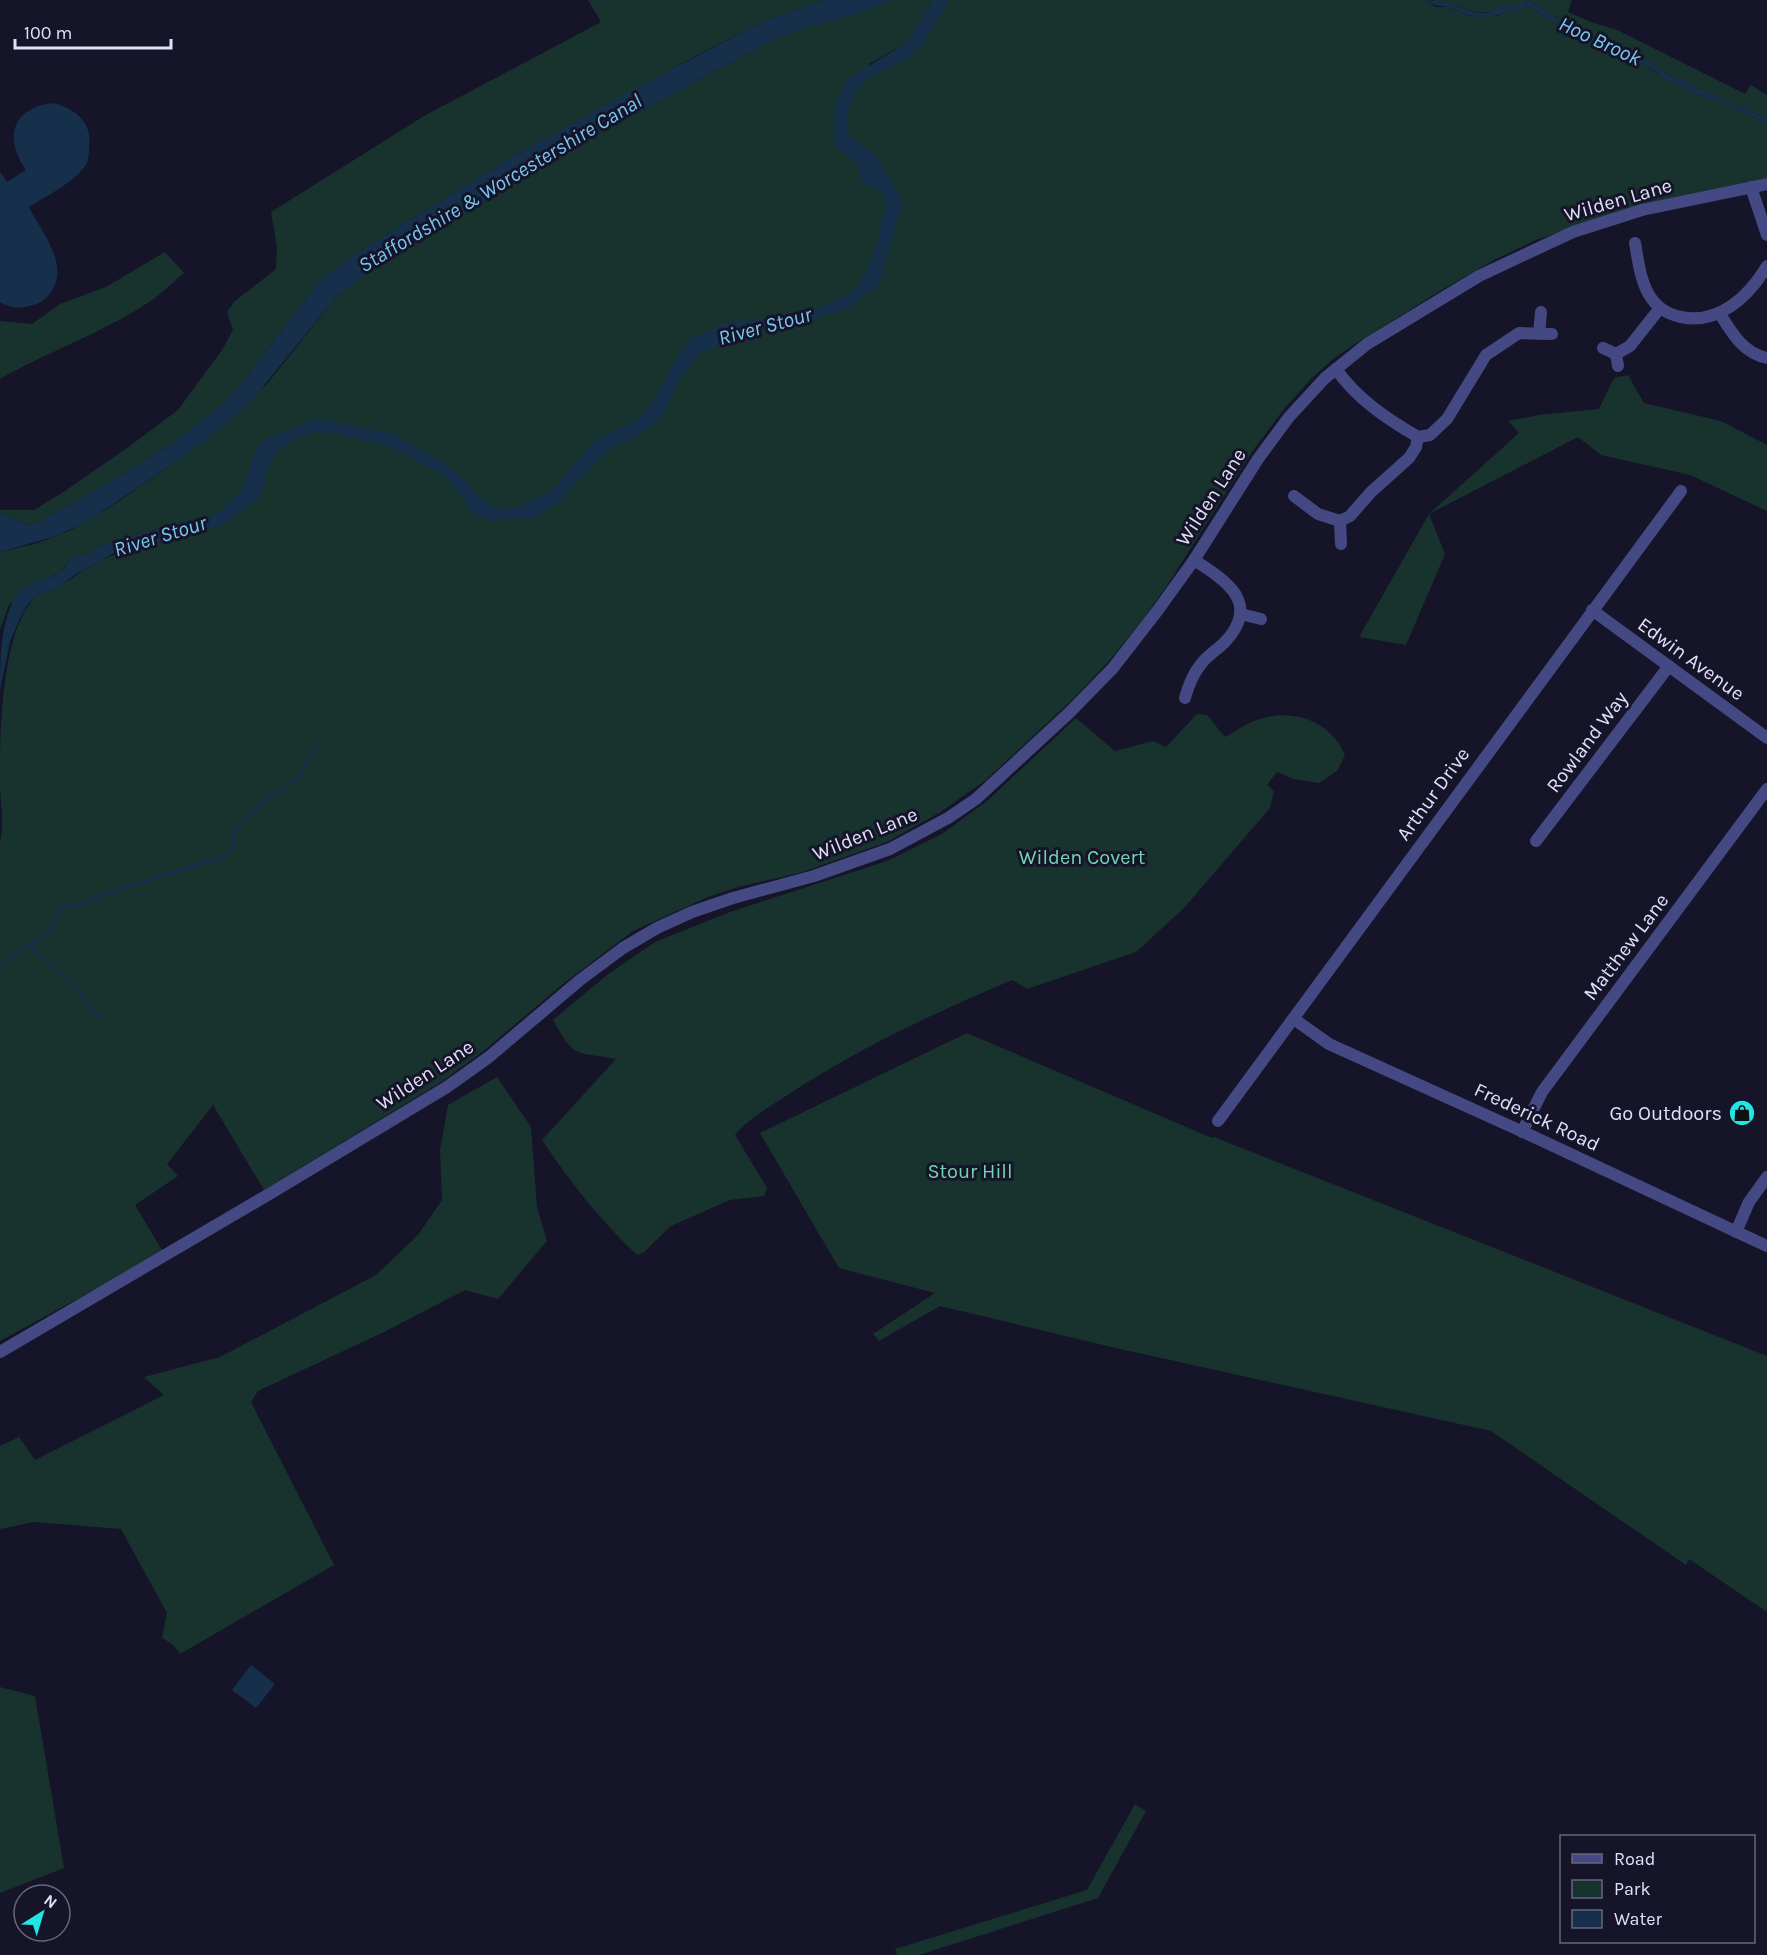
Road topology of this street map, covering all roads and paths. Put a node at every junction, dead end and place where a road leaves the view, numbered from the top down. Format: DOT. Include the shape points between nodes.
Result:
graph roads {
  1 [pos="1767,184"];
  2 [pos="1751,187"];
  3 [pos="1767,235"];
  4 [pos="1635,243"];
  5 [pos="1767,266"];
  6 [pos="1660,308"];
  7 [pos="1541,312"];
  8 [pos="1720,314"];
  9 [pos="1603,348"];
  10 [pos="1767,358"];
  11 [pos="1336,369"];
  12 [pos="1418,437"];
  13 [pos="1681,491"];
  14 [pos="1294,496"];
  15 [pos="1340,521"];
  16 [pos="1341,544"];
  17 [pos="1194,560"];
  18 [pos="1592,610"];
  19 [pos="1241,614"];
  20 [pos="1261,620"];
  21 [pos="1669,666"];
  22 [pos="1185,698"];
  23 [pos="1767,738"];
  24 [pos="1767,789"];
  25 [pos="1536,841"];
  26 [pos="1294,1019"];
  27 [pos="1218,1121"];
  28 [pos="1522,1132"];
  29 [pos="1767,1177"];
  30 [pos="1736,1232"];
  31 [pos="1767,1246"];
  32 [pos="0,1352"];
  1 -- 2 [label="street, Wilden Lane"];
  2 -- 3 [label="street"];
  2 -- 11 [label="street, Wilden Lane" via="1624,215 1543,245 1431,304 1367,344"];
  4 -- 6 [label="street" via="1640,273"];
  5 -- 8 [label="street" via="1747,294"];
  6 -- 8 [label="street" via="1668,314 1698,320"];
  6 -- 9 [label="street" via="1617,360"];
  7 -- 12 [label="street" via="1545,334 1519,333 1486,355 1447,419 1430,435"];
  8 -- 10 [label="street" via="1744,347"];
  11 -- 12 [label="street" via="1361,398"];
  11 -- 17 [label="street, Wilden Lane" via="1276,434"];
  12 -- 15 [label="street" via="1409,458 1350,516"];
  13 -- 18 [label="street, Arthur Drive"];
  14 -- 15 [label="street" via="1318,514"];
  15 -- 16 [label="street"];
  17 -- 19 [label="street" via="1236,593"];
  17 -- 32 [label="street, Wilden Lane" via="1097,686 1000,778 948,818 890,849 851,864 733,898 657,928 580,980 447,1087"];
  18 -- 21 [label="street, Edwin Avenue"];
  18 -- 26 [label="street, Arthur Drive"];
  19 -- 20 [label="street"];
  19 -- 22 [label="street" via="1224,644 1199,666"];
  21 -- 23 [label="street, Edwin Avenue"];
  21 -- 25 [label="street, Rowland Way"];
  24 -- 28 [label="street, Matthew Lane" via="1542,1092"];
  26 -- 27 [label="street, Arthur Drive"];
  26 -- 28 [label="street, Frederick Road" via="1329,1044"];
  28 -- 30 [label="street, Frederick Road"];
  29 -- 30 [label="street" via="1749,1202"];
  30 -- 31 [label="street, Frederick Road"];
}
